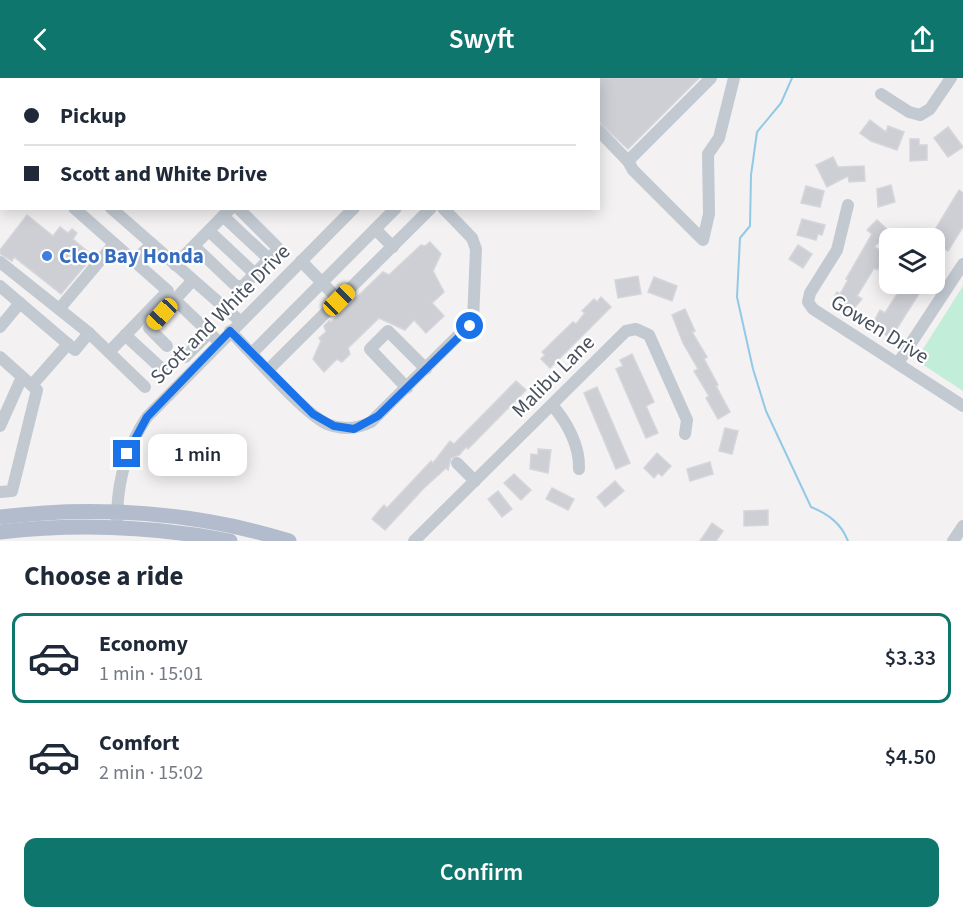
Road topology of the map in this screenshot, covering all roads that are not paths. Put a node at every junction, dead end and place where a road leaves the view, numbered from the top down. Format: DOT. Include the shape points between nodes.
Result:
graph roads {
  1 [pos="711,78"];
  2 [pos="734,78"];
  3 [pos="951,78"];
  4 [pos="881,94"];
  5 [pos="600,132"];
  6 [pos="628,161"];
  7 [pos="848,205"];
  8 [pos="76,210"];
  9 [pos="113,210"];
  10 [pos="240,210"];
  11 [pos="352,210"];
  12 [pos="394,210"];
  13 [pos="429,210"];
  14 [pos="445,210"];
  15 [pos="227,212"];
  16 [pos="375,229"];
  17 [pos="209,231"];
  18 [pos="114,244"];
  19 [pos="152,244"];
  20 [pos="194,246"];
  21 [pos="393,247"];
  22 [pos="269,259"];
  23 [pos="134,261"];
  24 [pos="301,261"];
  25 [pos="0,262"];
  26 [pos="963,264"];
  27 [pos="175,265"];
  28 [pos="255,274"];
  29 [pos="193,280"];
  30 [pos="322,282"];
  31 [pos="0,286"];
  32 [pos="175,300"];
  33 [pos="339,300"];
  34 [pos="20,303"];
  35 [pos="60,308"];
  36 [pos="240,321"];
  37 [pos="0,327"];
  38 [pos="230,331"];
  39 [pos="89,333"];
  40 [pos="209,333"];
  41 [pos="125,335"];
  42 [pos="219,342"];
  43 [pos="68,344"];
  44 [pos="198,344"];
  45 [pos="109,352"];
  46 [pos="252,352"];
  47 [pos="207,354"];
  48 [pos="0,357"];
  49 [pos="184,357"];
  50 [pos="898,363"];
  51 [pos="195,366"];
  52 [pos="162,369"];
  53 [pos="269,369"];
  54 [pos="426,369"];
  55 [pos="22,377"];
  56 [pos="32,385"];
  57 [pos="145,387"];
  58 [pos="407,388"];
  59 [pos="552,405"];
  60 [pos="963,406"];
  61 [pos="0,426"];
  62 [pos="685,434"];
  63 [pos="457,463"];
  64 [pos="579,469"];
  65 [pos="475,481"];
  66 [pos="0,492"];
  67 [pos="117,511"];
  68 [pos="0,517"];
  69 [pos="963,526"];
  70 [pos="117,527"];
  71 [pos="0,532"];
  72 [pos="230,541"];
  73 [pos="289,541"];
  74 [pos="414,541"];
  75 [pos="953,541"];
  1 -- 6 [label="street"];
  2 -- 6 [label="street" via="719,138 708,154 709,214 703,240"];
  3 -- 4 [label="street" via="930,109 920,115"];
  5 -- 6 [label="street"];
  7 -- 50 [label="street, Gowen Drive" via="837,250 808,302"];
  8 -- 18 [label="street"];
  9 -- 19 [label="street"];
  10 -- 22 [label="street" via="277,247"];
  11 -- 24 [label="street, Scott and White Drive"];
  12 -- 16 [label="street"];
  13 -- 21 [label="street"];
  14 -- 54 [label="street" via="474,243 474,316 470,326"];
  15 -- 17 [label="street"];
  15 -- 22 [label="street"];
  16 -- 21 [label="street"];
  16 -- 30 [label="street"];
  17 -- 20 [label="street"];
  17 -- 28 [label="street"];
  18 -- 23 [label="street"];
  18 -- 35 [label="street"];
  19 -- 23 [label="street"];
  19 -- 27 [label="street"];
  20 -- 27 [label="street"];
  20 -- 28 [label="street" via="236,286 243,286"];
  21 -- 33 [label="street"];
  22 -- 28 [label="street"];
  23 -- 41 [label="street" via="168,291"];
  24 -- 30 [label="street"];
  24 -- 36 [label="street, Scott and White Drive"];
  25 -- 35 [label="street"];
  26 -- 50 [label="street"];
  27 -- 29 [label="street"];
  29 -- 32 [label="street"];
  29 -- 36 [label="street"];
  30 -- 33 [label="street"];
  30 -- 46 [label="street"];
  31 -- 34 [label="street"];
  32 -- 40 [label="street"];
  32 -- 49 [label="street" via="149,328 178,356"];
  33 -- 53 [label="street"];
  34 -- 37 [label="street"];
  34 -- 43 [label="street"];
  35 -- 39 [label="street"];
  36 -- 38 [label="street, Scott and White Drive"];
  38 -- 42 [label="street, Scott and White Drive"];
  38 -- 46 [label="street"];
  39 -- 43 [label="street" via="75,350"];
  39 -- 45 [label="street"];
  40 -- 42 [label="street"];
  40 -- 44 [label="street"];
  41 -- 45 [label="street"];
  41 -- 52 [label="street"];
  42 -- 47 [label="street, Scott and White Drive"];
  43 -- 56 [label="street"];
  44 -- 47 [label="street"];
  44 -- 49 [label="street"];
  45 -- 57 [label="street"];
  46 -- 53 [label="street"];
  47 -- 51 [label="street, Scott and White Drive"];
  48 -- 55 [label="street"];
  49 -- 51 [label="street"];
  50 -- 60 [label="street, Gowen Drive"];
  51 -- 67 [label="street, Scott and White Drive" via="136,432 121,476"];
  53 -- 58 [label="street" via="313,414 343,428 354,429 371,422"];
  54 -- 58 [label="street"];
  54 -- 58 [label="street" via="388,332 370,350"];
  55 -- 56 [label="street"];
  55 -- 61 [label="street"];
  56 -- 66 [label="street" via="37,390 12,491"];
  59 -- 62 [label="street, Malibu Lane" via="626,331 636,329 649,335 687,420"];
  59 -- 64 [label="street" via="562,416 579,453"];
  59 -- 65 [label="street, Malibu Lane"];
  63 -- 65 [label="street"];
  65 -- 74 [label="street, Malibu Lane"];
  67 -- 68 [label="main road"];
  67 -- 70 [label="street, Scott and White Drive"];
  67 -- 73 [label="main road" via="233,527"];
  69 -- 75 [label="street"];
  70 -- 71 [label="main road"];
  70 -- 72 [label="main road"];
}
